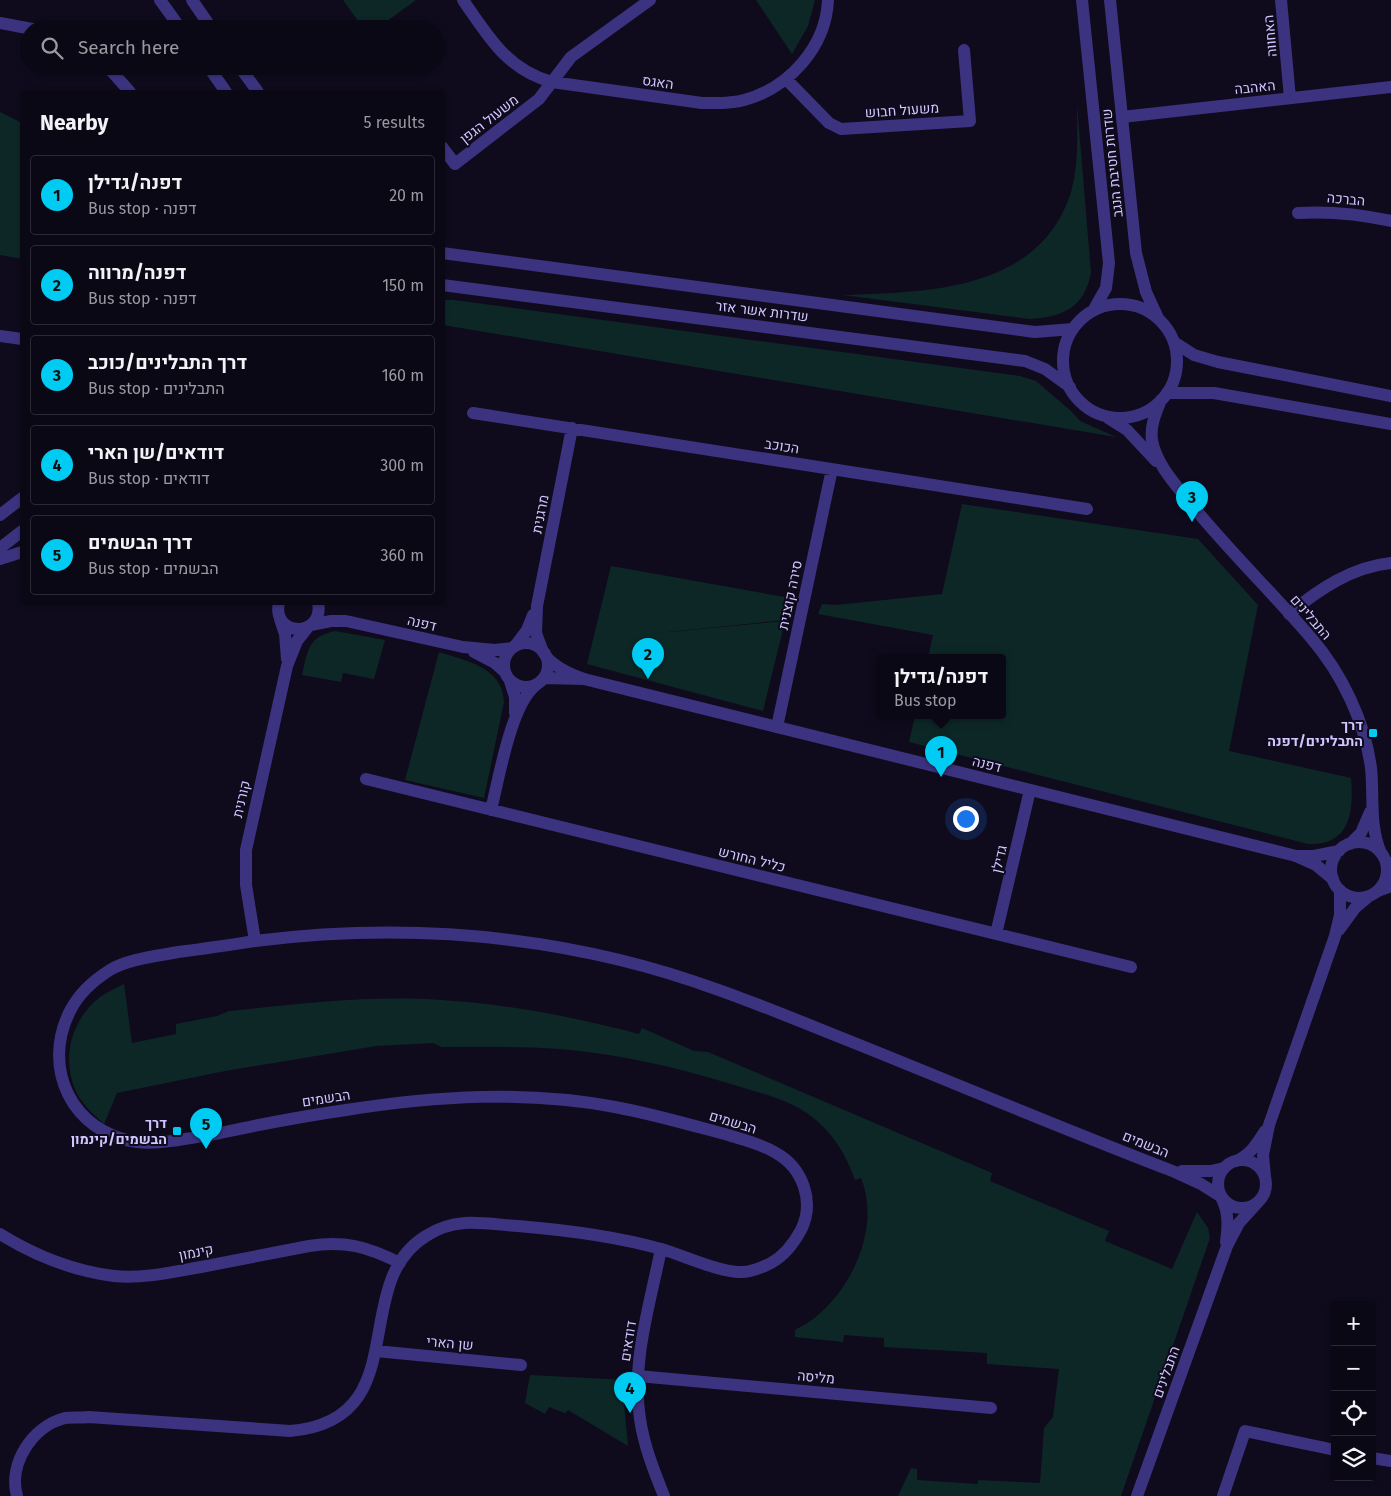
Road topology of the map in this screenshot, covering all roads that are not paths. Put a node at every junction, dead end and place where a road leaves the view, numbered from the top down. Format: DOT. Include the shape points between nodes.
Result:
graph roads {
  1 [pos="160,0"];
  2 [pos="192,0"];
  3 [pos="463,0"];
  4 [pos="650,0"];
  5 [pos="828,0"];
  6 [pos="1082,0"];
  7 [pos="1110,0"];
  8 [pos="1281,0"];
  9 [pos="174,20"];
  10 [pos="206,20"];
  11 [pos="0,24"];
  12 [pos="20,27"];
  13 [pos="964,50"];
  14 [pos="115,75"];
  15 [pos="214,75"];
  16 [pos="246,75"];
  17 [pos="786,79"];
  18 [pos="553,82"];
  19 [pos="1391,87"];
  20 [pos="128,90"];
  21 [pos="225,90"];
  22 [pos="257,90"];
  23 [pos="1290,98"];
  24 [pos="1122,117"];
  25 [pos="445,150"];
  26 [pos="1298,213"];
  27 [pos="1391,221"];
  28 [pos="445,253"];
  29 [pos="445,285"];
  30 [pos="1093,311"];
  31 [pos="1159,320"];
  32 [pos="1073,328"];
  33 [pos="0,336"];
  34 [pos="20,339"];
  35 [pos="1174,342"];
  36 [pos="1070,387"];
  37 [pos="1164,396"];
  38 [pos="1391,396"];
  39 [pos="473,413"];
  40 [pos="1103,415"];
  41 [pos="1391,424"];
  42 [pos="572,428"];
  43 [pos="832,469"];
  44 [pos="1171,478"];
  45 [pos="20,500"];
  46 [pos="1087,509"];
  47 [pos="0,515"];
  48 [pos="20,532"];
  49 [pos="0,548"];
  50 [pos="20,553"];
  51 [pos="0,559"];
  52 [pos="1391,563"];
  53 [pos="319,605"];
  54 [pos="322,605"];
  55 [pos="537,606"];
  56 [pos="279,612"];
  57 [pos="1289,614"];
  58 [pos="349,622"];
  59 [pos="309,626"];
  60 [pos="458,646"];
  61 [pos="514,647"];
  62 [pos="544,653"];
  63 [pos="287,666"];
  64 [pos="508,677"];
  65 [pos="584,679"];
  66 [pos="540,681"];
  67 [pos="515,716"];
  68 [pos="777,727"];
  69 [pos="366,779"];
  70 [pos="1030,790"];
  71 [pos="1372,805"];
  72 [pos="490,810"];
  73 [pos="1350,844"];
  74 [pos="1339,851"];
  75 [pos="1296,856"];
  76 [pos="1386,862"];
  77 [pos="1333,879"];
  78 [pos="1391,886"];
  79 [pos="1340,890"];
  80 [pos="1373,894"];
  81 [pos="996,934"];
  82 [pos="1335,936"];
  83 [pos="255,941"];
  84 [pos="1131,967"];
  85 [pos="1269,1125"];
  86 [pos="1229,1165"];
  87 [pos="1170,1170"];
  88 [pos="1265,1177"];
  89 [pos="1221,1198"];
  90 [pos="1259,1201"];
  91 [pos="0,1234"];
  92 [pos="661,1249"];
  93 [pos="1223,1259"];
  94 [pos="400,1263"];
  95 [pos="376,1351"];
  96 [pos="521,1365"];
  97 [pos="638,1376"];
  98 [pos="992,1408"];
  99 [pos="1331,1449"];
  100 [pos="1376,1459"];
  101 [pos="1391,1461"];
  102 [pos="17,1496"];
  103 [pos="664,1496"];
  104 [pos="1137,1496"];
  105 [pos="1223,1496"];
  1 -- 9 [label="street"];
  2 -- 10 [label="street"];
  3 -- 18 [label="street, האגס" via="508,59 525,72"];
  4 -- 18 [label="street" via="571,57"];
  5 -- 17 [label="street, האגס" via="817,41"];
  6 -- 30 [label="street, שדרות חטיבת הנגב" via="1109,263 1106,288"];
  7 -- 24 [label="street, שדרות חטיבת הנגב"];
  8 -- 23 [label="street, האחווה"];
  11 -- 12 [label="street"];
  13 -- 17 [label="street, משעול חבוש" via="970,121 841,129 829,123"];
  14 -- 20 [label="street"];
  15 -- 21 [label="street"];
  16 -- 22 [label="street"];
  17 -- 18 [label="street, האגס" via="745,100 724,103 702,103"];
  18 -- 25 [label="street, משעול הגפן" via="539,99 455,164"];
  19 -- 23 [label="street, האהבה"];
  23 -- 24 [label="street, האהבה"];
  24 -- 31 [label="street, שדרות חטיבת הנגב" via="1137,261"];
  26 -- 27 [label="street, הברכה" via="1361,215"];
  28 -- 32 [label="street, שדרות אשר אזר" via="1035,332"];
  29 -- 36 [label="street, שדרות אשר אזר" via="1025,361 1045,369"];
  30 -- 31 [label="street" via="1111,305 1128,305 1145,310"];
  30 -- 32 [label="street"];
  31 -- 35 [label="street"];
  32 -- 36 [label="street" via="1063,362"];
  33 -- 34 [label="street"];
  35 -- 37 [label="street" via="1176,369"];
  35 -- 38 [label="street" via="1194,355 1218,362"];
  36 -- 40 [label="street" via="1081,402"];
  37 -- 40 [label="street" via="1154,406 1138,414"];
  37 -- 41 [label="street" via="1214,393"];
  37 -- 44 [label="street, התבלינים" via="1153,420 1152,440"];
  39 -- 42 [label="street, הכוכב"];
  40 -- 44 [label="street, התבלינים" via="1127,430"];
  42 -- 43 [label="street, הכוכב"];
  42 -- 55 [label="street, מרגנית"];
  43 -- 46 [label="street, הכוכב"];
  43 -- 68 [label="street, סירה קוצנית"];
  44 -- 57 [label="street, התבלינים" via="1210,527"];
  45 -- 47 [label="street"];
  48 -- 49 [label="street"];
  50 -- 51 [label="street"];
  52 -- 57 [label="street" via="1368,567 1340,578"];
  53 -- 59 [label="street, קורנית" via="318,615"];
  54 -- 58 [label="street, דפנה"];
  55 -- 61 [label="street, מרגנית" via="527,630"];
  55 -- 62 [label="street, מרגנית" via="536,632"];
  56 -- 59 [label="street, דפנה" via="284,624 292,628"];
  56 -- 63 [label="street, קורנית"];
  57 -- 71 [label="street, התבלינים" via="1326,657 1355,712 1371,767"];
  58 -- 59 [label="street, דפנה"];
  58 -- 60 [label="street, דפנה"];
  59 -- 63 [label="street, קורנית" via="296,641"];
  60 -- 61 [label="street, דפנה" via="495,650"];
  60 -- 64 [label="street, דפנה" via="485,657"];
  61 -- 62 [label="street" via="532,644"];
  61 -- 64 [label="street" via="504,659"];
  62 -- 65 [label="street, דפנה" via="564,670"];
  62 -- 66 [label="street" via="548,665"];
  63 -- 83 [label="street, קורנית" via="246,850 246,884"];
  64 -- 66 [label="street" via="522,687"];
  64 -- 67 [label="street" via="515,697"];
  65 -- 66 [label="street, דפנה"];
  65 -- 68 [label="street, דפנה"];
  66 -- 67 [label="street" via="524,698"];
  67 -- 72 [label="street"];
  68 -- 70 [label="street, דפנה"];
  69 -- 72 [label="street, כליל החורש"];
  70 -- 75 [label="street, דפנה"];
  70 -- 81 [label="street, גדילן"];
  71 -- 73 [label="street, התבלינים" via="1363,830"];
  71 -- 76 [label="street, התבלינים" via="1375,837"];
  72 -- 81 [label="street, כליל החורש"];
  73 -- 74 [label="street"];
  73 -- 76 [label="street" via="1375,847"];
  74 -- 75 [label="street, דפנה"];
  74 -- 77 [label="street" via="1332,862"];
  75 -- 77 [label="street, דפנה" via="1316,865"];
  76 -- 80 [label="street" via="1384,882"];
  77 -- 79 [label="street"];
  78 -- 80 [label="street"];
  79 -- 80 [label="street" via="1359,898"];
  79 -- 82 [label="street" via="1340,915"];
  80 -- 82 [label="street" via="1354,908"];
  81 -- 84 [label="street, כליל החורש"];
  82 -- 85 [label="street"];
  83 -- 87 [label="street, הבשמים" via="341,933 471,936 618,959 745,999"];
  83 -- 92 [label="street, הבשמים" via="148,957 114,967 88,986 70,1010 60,1043 60,1066 66,1093 82,1116 105,1133 138,1142 178,1140 348,1109 435,1099 514,1097 569,1100 624,1109 748,1141 777,1153 796,1169 805,1188 807,1208 802,1228 792,1246 777,1260 758,1270 738,1273"];
  85 -- 86 [label="street" via="1251,1151"];
  85 -- 88 [label="street" via="1264,1150"];
  86 -- 87 [label="street, הבשמים" via="1200,1172"];
  86 -- 88 [label="street" via="1242,1160 1252,1163"];
  86 -- 89 [label="street" via="1218,1181"];
  87 -- 89 [label="street, הבשמים" via="1201,1184"];
  88 -- 90 [label="street" via="1265,1192"];
  89 -- 90 [label="street" via="1242,1209"];
  89 -- 93 [label="street, התבלינים" via="1228,1218"];
  90 -- 93 [label="street, התבלינים" via="1239,1223"];
  91 -- 94 [label="street, קינמון" via="60,1263 114,1276 149,1276 332,1243 360,1246"];
  92 -- 94 [label="street, הבשמים" via="559,1230 464,1223 425,1236"];
  92 -- 97 [label="street, דודאים"];
  93 -- 104 [label="street, התבלינים"];
  94 -- 95 [label="street, הבשמים" via="388,1290"];
  95 -- 96 [label="street, שן הארי"];
  95 -- 102 [label="street, הבשמים" via="366,1382 352,1405 331,1421 305,1430 89,1417 66,1418 46,1426 21,1455 16,1474"];
  97 -- 98 [label="street, מליסה"];
  97 -- 103 [label="street, דודאים" via="644,1442"];
  99 -- 105 [label="street" via="1245,1431"];
  100 -- 101 [label="street"];
}
